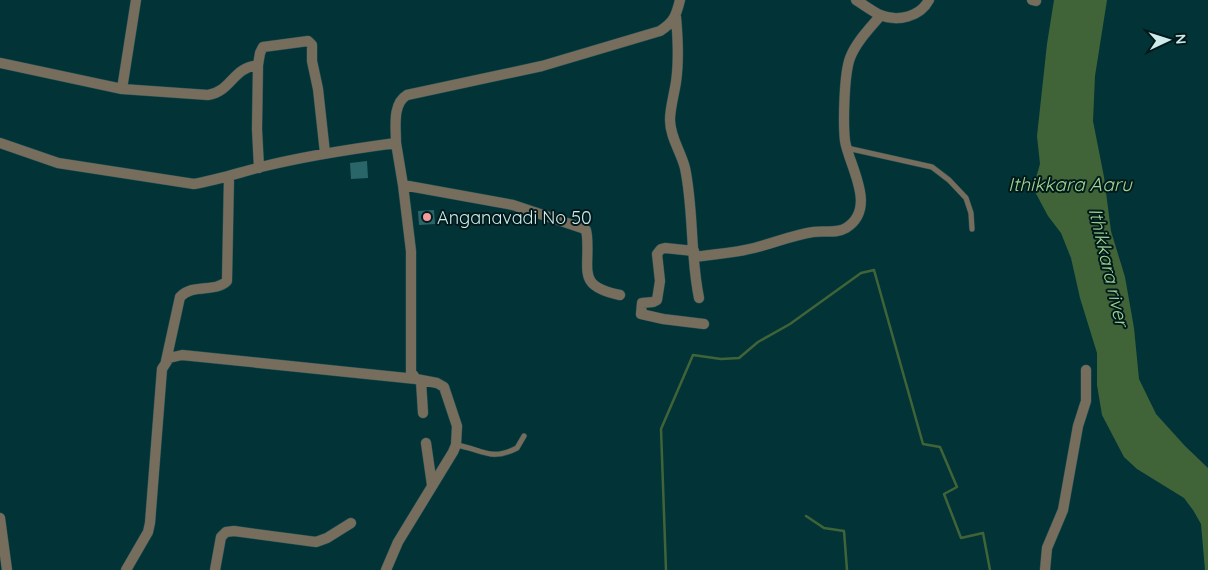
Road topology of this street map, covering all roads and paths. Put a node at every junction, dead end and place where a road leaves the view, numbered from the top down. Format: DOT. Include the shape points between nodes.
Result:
graph roads {
  1 [pos="136,0"];
  2 [pos="680,0"];
  3 [pos="856,0"];
  4 [pos="929,0"];
  5 [pos="881,15"];
  6 [pos="676,17"];
  7 [pos="0,63"];
  8 [pos="258,65"];
  9 [pos="122,89"];
  10 [pos="0,143"];
  11 [pos="396,143"];
  12 [pos="846,148"];
  13 [pos="326,153"];
  14 [pos="259,168"];
  15 [pos="229,177"];
  16 [pos="404,185"];
  17 [pos="972,229"];
  18 [pos="694,254"];
  19 [pos="620,295"];
  20 [pos="699,298"];
  21 [pos="704,324"];
  22 [pos="166,361"];
  23 [pos="1086,370"];
  24 [pos="418,380"];
  25 [pos="423,413"];
  26 [pos="524,436"];
  27 [pos="426,443"];
  28 [pos="456,445"];
  29 [pos="432,485"];
  30 [pos="0,518"];
  31 [pos="351,523"];
  32 [pos="7,570"];
  33 [pos="126,570"];
  34 [pos="215,570"];
  35 [pos="386,570"];
  36 [pos="1045,570"];
  1 -- 9 [label="street"];
  2 -- 6 [label="street"];
  3 -- 5 [label="street"];
  4 -- 5 [label="street" via="925,9 905,18"];
  5 -- 12 [label="street" via="850,57 846,75"];
  6 -- 11 [label="street" via="660,31 542,66 412,93 402,98 397,107"];
  6 -- 18 [label="street" via="676,81 671,129 685,168"];
  7 -- 9 [label="street"];
  8 -- 9 [label="street" via="244,68 214,94"];
  8 -- 13 [label="street" via="263,47 311,43"];
  8 -- 14 [label="street"];
  10 -- 15 [label="street" via="58,163 179,182 194,184"];
  11 -- 13 [label="street"];
  11 -- 16 [label="street"];
  12 -- 17 [label="lane" via="932,167 966,198"];
  12 -- 18 [label="street" via="859,182 860,198 858,216 848,227 840,231 813,232 752,248"];
  13 -- 14 [label="street"];
  14 -- 15 [label="street"];
  15 -- 22 [label="street" via="227,281 222,285 189,291 180,297"];
  16 -- 19 [label="street" via="513,205 586,230 589,281 596,287"];
  16 -- 24 [label="street" via="411,251 410,369"];
  18 -- 20 [label="street"];
  18 -- 21 [label="street" via="661,248 657,254 659,294 657,300 642,303 641,314"];
  22 -- 24 [label="street" via="172,356 182,355"];
  22 -- 33 [label="street" via="162,369 150,523"];
  23 -- 36 [label="street" via="1086,401 1078,426 1063,510 1047,548"];
  24 -- 25 [label="street"];
  24 -- 28 [label="street" via="437,383 446,389 457,426"];
  26 -- 28 [label="lane" via="517,448 496,454 483,454 470,447"];
  27 -- 29 [label="street"];
  28 -- 29 [label="street"];
  29 -- 35 [label="street" via="398,542"];
  30 -- 32 [label="street"];
  31 -- 34 [label="street" via="316,542 226,532 221,537"];
}
